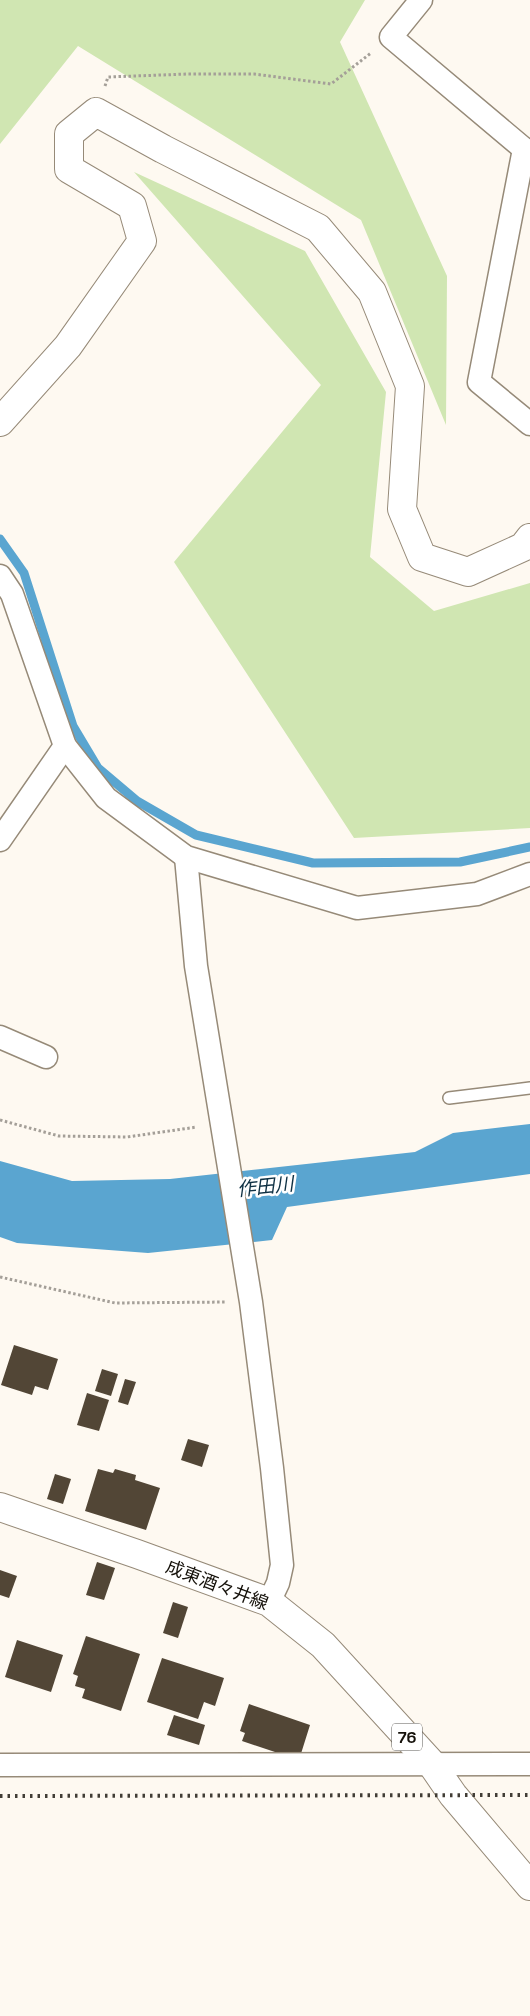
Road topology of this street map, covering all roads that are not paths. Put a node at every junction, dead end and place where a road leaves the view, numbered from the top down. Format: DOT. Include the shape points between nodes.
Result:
graph roads {
  1 [pos="421,0"];
  2 [pos="527,152"];
  3 [pos="0,422"];
  4 [pos="530,424"];
  5 [pos="530,538"];
  6 [pos="0,576"];
  7 [pos="65,746"];
  8 [pos="0,840"];
  9 [pos="186,857"];
  10 [pos="530,874"];
  11 [pos="0,1037"];
  12 [pos="46,1057"];
  13 [pos="530,1088"];
  14 [pos="449,1098"];
  15 [pos="0,1507"];
  16 [pos="269,1602"];
  17 [pos="432,1763"];
  18 [pos="530,1764"];
  19 [pos="0,1765"];
  20 [pos="530,1886"];
  1 -- 2 [label="street" via="391,37"];
  2 -- 4 [label="street" via="479,382"];
  3 -- 5 [label="street" via="68,346 142,240 132,206 69,169 69,134 96,112 318,228 372,292 410,386 402,509 422,558 468,572 523,547"];
  6 -- 7 [label="street" via="12,594"];
  7 -- 8 [label="street"];
  7 -- 9 [label="street" via="106,798"];
  9 -- 10 [label="street" via="357,908 477,894"];
  9 -- 16 [label="street" via="196,966 251,1302 282,1565"];
  11 -- 12 [label="street"];
  13 -- 14 [label="lane"];
  15 -- 16 [label="street, 成東酒々井線 / 76"];
  16 -- 17 [label="street, 成東酒々井線 / 76" via="322,1645"];
  17 -- 18 [label="street"];
  17 -- 19 [label="street"];
  17 -- 20 [label="street, 成東酒々井線 / 76" via="453,1795"];
}
